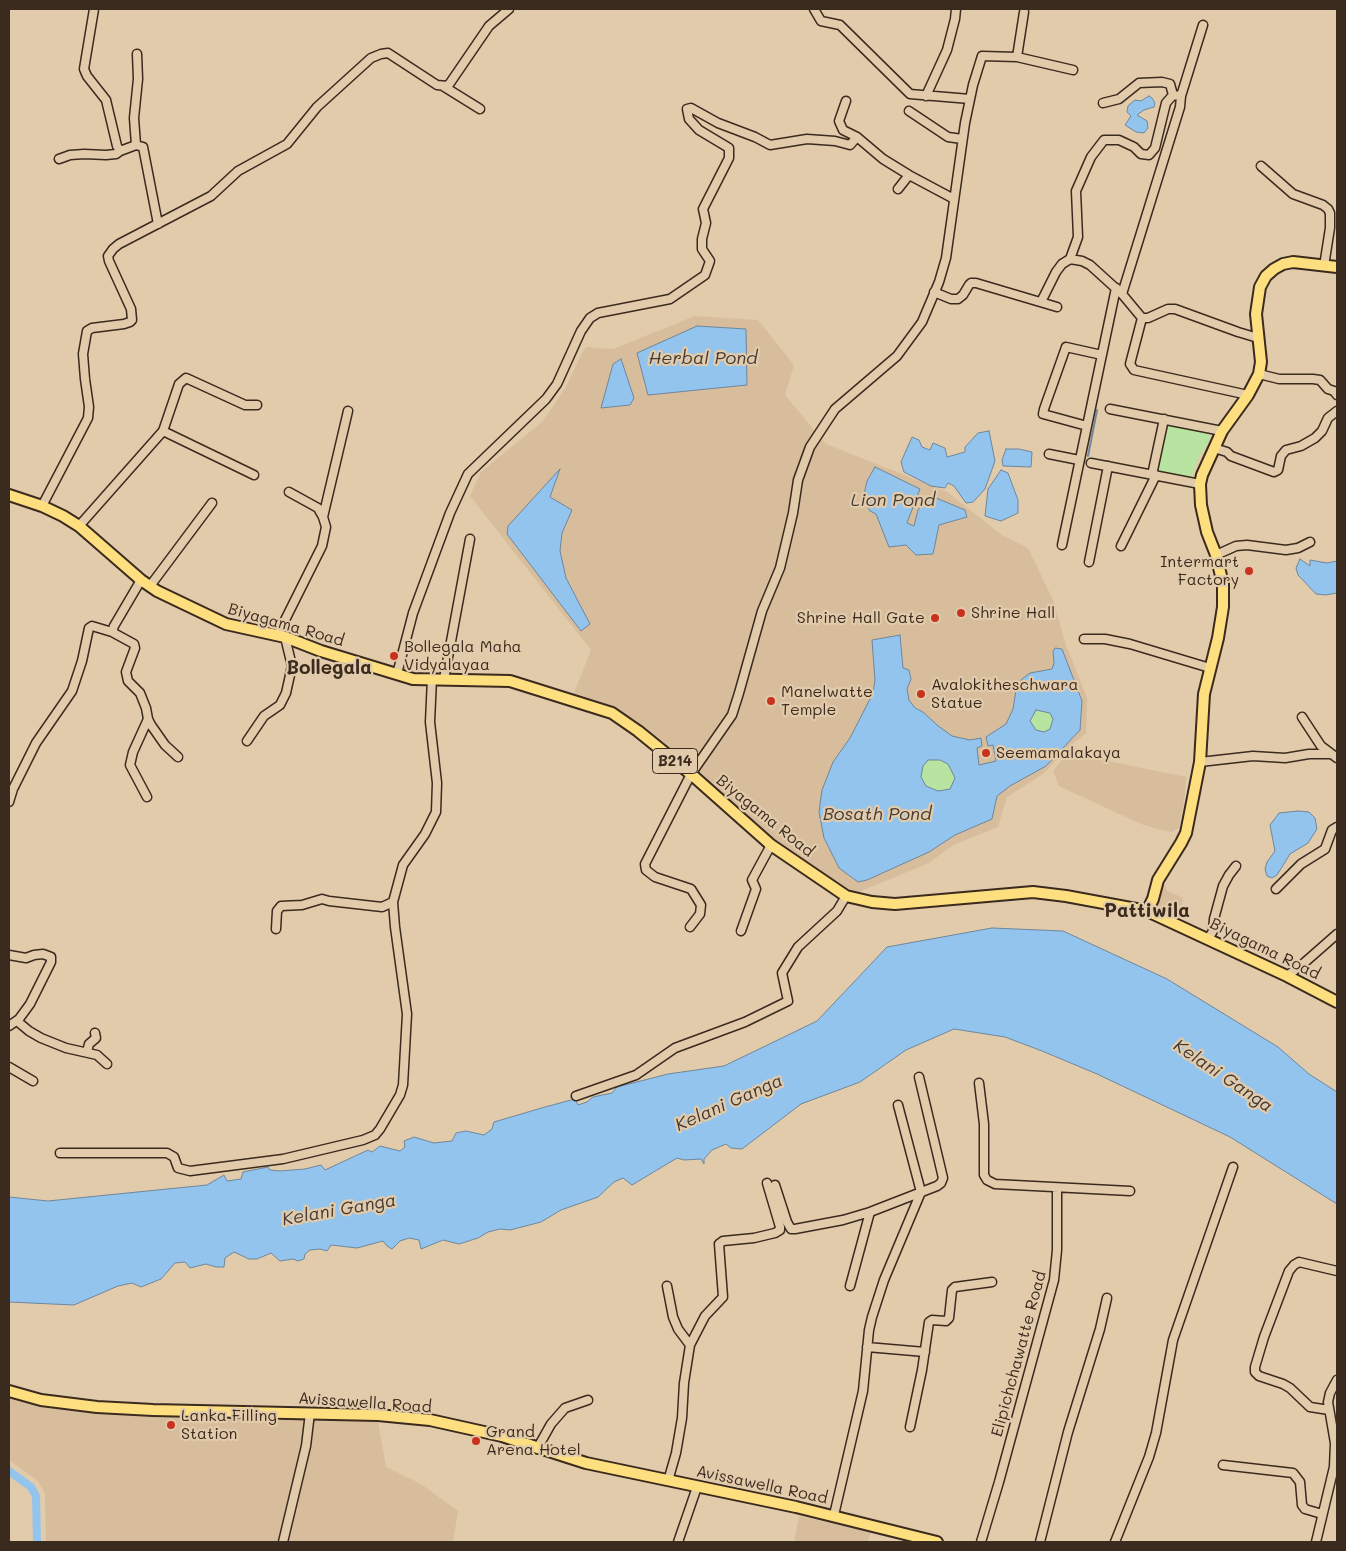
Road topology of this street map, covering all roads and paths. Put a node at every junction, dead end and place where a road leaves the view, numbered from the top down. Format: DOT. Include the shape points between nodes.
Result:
graph roads {
  1 [pos="94,9"];
  2 [pos="509,9"];
  3 [pos="814,9"];
  4 [pos="956,9"];
  5 [pos="1024,12"];
  6 [pos="1203,25"];
  7 [pos="137,54"];
  8 [pos="1017,57"];
  9 [pos="1073,70"];
  10 [pos="443,86"];
  11 [pos="1173,95"];
  12 [pos="926,96"];
  13 [pos="1181,96"];
  14 [pos="970,98"];
  15 [pos="846,101"];
  16 [pos="1103,102"];
  17 [pos="480,109"];
  18 [pos="909,111"];
  19 [pos="857,137"];
  20 [pos="962,139"];
  21 [pos="136,145"];
  22 [pos="120,151"];
  23 [pos="60,159"];
  24 [pos="1261,166"];
  25 [pos="908,175"];
  26 [pos="898,189"];
  27 [pos="954,199"];
  28 [pos="158,224"];
  29 [pos="1070,259"];
  30 [pos="1324,266"];
  31 [pos="1337,267"];
  32 [pos="1119,291"];
  33 [pos="934,292"];
  34 [pos="1042,302"];
  35 [pos="1057,307"];
  36 [pos="1142,318"];
  37 [pos="1258,338"];
  38 [pos="1102,355"];
  39 [pos="1260,374"];
  40 [pos="1337,394"];
  41 [pos="1248,395"];
  42 [pos="258,405"];
  43 [pos="1110,409"];
  44 [pos="348,411"];
  45 [pos="1337,411"];
  46 [pos="1164,419"];
  47 [pos="1087,426"];
  48 [pos="163,431"];
  49 [pos="1222,431"];
  50 [pos="1214,448"];
  51 [pos="1049,454"];
  52 [pos="1079,460"];
  53 [pos="1091,463"];
  54 [pos="1108,466"];
  55 [pos="254,475"];
  56 [pos="1154,475"];
  57 [pos="1200,484"];
  58 [pos="289,492"];
  59 [pos="9,495"];
  60 [pos="212,504"];
  61 [pos="42,506"];
  62 [pos="323,516"];
  63 [pos="79,526"];
  64 [pos="470,540"];
  65 [pos="1310,542"];
  66 [pos="1062,545"];
  67 [pos="1122,546"];
  68 [pos="1216,555"];
  69 [pos="1089,562"];
  70 [pos="141,580"];
  71 [pos="150,586"];
  72 [pos="112,632"];
  73 [pos="281,636"];
  74 [pos="1084,639"];
  75 [pos="1210,668"];
  76 [pos="397,674"];
  77 [pos="432,678"];
  78 [pos="444,678"];
  79 [pos="1302,717"];
  80 [pos="148,719"];
  81 [pos="247,741"];
  82 [pos="178,756"];
  83 [pos="1334,756"];
  84 [pos="1200,762"];
  85 [pos="691,774"];
  86 [pos="147,797"];
  87 [pos="9,802"];
  88 [pos="1337,827"];
  89 [pos="771,845"];
  90 [pos="1236,866"];
  91 [pos="1276,889"];
  92 [pos="846,896"];
  93 [pos="393,902"];
  94 [pos="1147,910"];
  95 [pos="690,927"];
  96 [pos="276,929"];
  97 [pos="741,931"];
  98 [pos="1337,934"];
  99 [pos="1208,939"];
  100 [pos="9,955"];
  101 [pos="1287,976"];
  102 [pos="1337,1002"];
  103 [pos="17,1021"];
  104 [pos="9,1026"];
  105 [pos="96,1034"];
  106 [pos="87,1052"];
  107 [pos="107,1064"];
  108 [pos="9,1067"];
  109 [pos="919,1077"];
  110 [pos="33,1081"];
  111 [pos="979,1083"];
  112 [pos="576,1096"];
  113 [pos="898,1104"];
  114 [pos="60,1153"];
  115 [pos="1233,1167"];
  116 [pos="1057,1188"];
  117 [pos="1130,1191"];
  118 [pos="921,1192"];
  119 [pos="870,1212"];
  120 [pos="1337,1272"];
  121 [pos="992,1282"];
  122 [pos="667,1286"];
  123 [pos="850,1286"];
  124 [pos="1107,1298"];
  125 [pos="690,1345"];
  126 [pos="867,1347"];
  127 [pos="925,1352"];
  128 [pos="1337,1380"];
  129 [pos="13,1392"];
  130 [pos="588,1400"];
  131 [pos="1329,1410"];
  132 [pos="310,1413"];
  133 [pos="910,1427"];
  134 [pos="538,1449"];
  135 [pos="1223,1465"];
  136 [pos="668,1481"];
  137 [pos="697,1487"];
  138 [pos="1322,1514"];
  139 [pos="834,1515"];
  140 [pos="283,1542"];
  141 [pos="678,1542"];
  142 [pos="937,1542"];
  143 [pos="981,1542"];
  144 [pos="1040,1542"];
  145 [pos="1115,1542"];
  146 [pos="1316,1542"];
  1 -- 22 [label="street" via="84,69 106,100"];
  2 -- 10 [label="street" via="489,26 448,86"];
  3 -- 12 [label="street" via="820,21 840,25 910,94"];
  4 -- 12 [label="street" via="947,50"];
  5 -- 8 [label="street"];
  6 -- 13 [label="street"];
  7 -- 21 [label="street"];
  8 -- 9 [label="street"];
  8 -- 14 [label="street" via="982,56"];
  10 -- 17 [label="street"];
  10 -- 28 [label="street" via="388,53 371,58 317,106 287,144 238,171 211,196"];
  11 -- 13 [label="street"];
  11 -- 16 [label="street" via="1170,84 1139,83 1119,99"];
  11 -- 29 [label="street" via="1166,103 1155,148 1149,155 1141,154 1134,146 1119,140 1104,140 1091,157 1076,192 1078,237"];
  12 -- 14 [label="street"];
  13 -- 32 [label="street"];
  14 -- 20 [label="street"];
  15 -- 19 [label="street" via="839,121 843,130"];
  18 -- 20 [label="street" via="948,137"];
  19 -- 25 [label="street"];
  19 -- 76 [label="street" via="850,145 835,140 808,139 770,146 691,108 687,109 689,120 699,130 729,148 730,158 703,209 706,223 702,249 710,261 705,275 670,299 598,313 590,318 557,384 546,399 468,474 413,613"];
  20 -- 27 [label="street"];
  21 -- 22 [label="street"];
  21 -- 28 [label="street" via="143,147"];
  22 -- 23 [label="street" via="106,156 84,154"];
  24 -- 30 [label="street" via="1293,194 1328,209 1330,228"];
  25 -- 26 [label="street"];
  25 -- 27 [label="street"];
  27 -- 33 [label="street" via="946,258"];
  28 -- 61 [label="street" via="120,244 108,256 131,309 132,320 87,331 83,354 88,418"];
  29 -- 32 [label="street" via="1090,265"];
  29 -- 34 [label="street" via="1056,272"];
  30 -- 31 [label="main road"];
  30 -- 37 [label="main road" via="1293,262 1283,264 1266,276 1258,298"];
  32 -- 36 [label="street"];
  32 -- 38 [label="street"];
  33 -- 34 [label="street" via="958,299 968,285 976,283"];
  33 -- 85 [label="street" via="922,322 897,356 835,409 810,447 798,480 780,568 762,611 732,714"];
  34 -- 35 [label="street"];
  36 -- 37 [label="street" via="1175,309"];
  36 -- 41 [label="street" via="1130,364 1134,370"];
  37 -- 39 [label="main road"];
  38 -- 47 [label="street"];
  38 -- 47 [label="street" via="1066,346 1044,408 1043,414"];
  39 -- 40 [label="street" via="1279,380 1320,380"];
  39 -- 41 [label="main road"];
  41 -- 49 [label="main road"];
  42 -- 48 [label="street" via="245,405 186,378 179,384"];
  43 -- 46 [label="street"];
  44 -- 62 [label="street"];
  45 -- 50 [label="street" via="1328,418 1315,438 1286,450 1278,470 1274,472"];
  46 -- 49 [label="street"];
  46 -- 56 [label="street"];
  47 -- 52 [label="street"];
  48 -- 55 [label="street"];
  48 -- 63 [label="street"];
  49 -- 50 [label="main road"];
  50 -- 57 [label="main road"];
  51 -- 52 [label="street"];
  52 -- 66 [label="street"];
  53 -- 54 [label="street"];
  54 -- 56 [label="street"];
  54 -- 69 [label="street"];
  56 -- 57 [label="street"];
  56 -- 67 [label="street"];
  57 -- 68 [label="main road" via="1207,532"];
  58 -- 62 [label="street" via="318,508"];
  59 -- 61 [label="main road, Biyagama Road / B214"];
  60 -- 71 [label="street"];
  61 -- 63 [label="main road, Biyagama Road / B214"];
  62 -- 73 [label="street" via="326,527 322,546"];
  63 -- 70 [label="main road, Biyagama Road / B214"];
  64 -- 78 [label="street"];
  65 -- 68 [label="street" via="1286,550 1236,546"];
  68 -- 75 [label="main road" via="1223,584 1224,607"];
  70 -- 71 [label="main road, Biyagama Road / B214"];
  70 -- 72 [label="street"];
  71 -- 73 [label="main road, Biyagama Road / B214" via="226,624"];
  72 -- 80 [label="street" via="134,644 126,672 128,681 140,693"];
  72 -- 87 [label="street" via="89,628 72,692 36,743"];
  73 -- 76 [label="main road, Biyagama Road / B214"];
  73 -- 81 [label="street" via="292,666 286,693 280,705 264,716"];
  74 -- 75 [label="street" via="1130,644"];
  75 -- 84 [label="main road" via="1204,694"];
  76 -- 77 [label="main road, Biyagama Road / B214" via="413,679"];
  77 -- 78 [label="main road, Biyagama Road / B214"];
  77 -- 93 [label="street" via="430,735 437,783 436,812 403,865"];
  78 -- 85 [label="main road, Biyagama Road / B214" via="510,681 602,710 624,720"];
  79 -- 83 [label="street" via="1321,746"];
  80 -- 82 [label="street" via="165,745"];
  80 -- 86 [label="street" via="130,765"];
  83 -- 84 [label="street" via="1253,756"];
  84 -- 94 [label="main road" via="1186,832 1158,880"];
  85 -- 89 [label="main road, Biyagama Road / B214"];
  85 -- 95 [label="street" via="646,864 646,870 656,877 692,889 701,905 700,914"];
  88 -- 91 [label="street" via="1332,830 1325,849 1301,864"];
  89 -- 92 [label="main road, Biyagama Road / B214"];
  89 -- 97 [label="street" via="752,880 756,889"];
  90 -- 99 [label="street" via="1223,886 1213,931"];
  92 -- 94 [label="main road, Biyagama Road / B214" via="895,904 1033,892"];
  92 -- 112 [label="street" via="836,912 798,947 782,973 788,1001 745,1022 675,1048 636,1075"];
  93 -- 96 [label="street" via="382,907 322,899 282,906 277,912"];
  93 -- 114 [label="street" via="407,1014 403,1085 375,1135 283,1159 190,1171 178,1168 174,1157 167,1153"];
  94 -- 99 [label="main road, Biyagama Road / B214"];
  98 -- 101 [label="street"];
  99 -- 101 [label="main road, Biyagama Road / B214"];
  100 -- 103 [label="street" via="26,958 43,954 51,957 50,967"];
  101 -- 102 [label="main road, Biyagama Road / B214"];
  103 -- 104 [label="street"];
  103 -- 106 [label="street" via="41,1038"];
  105 -- 106 [label="street"];
  106 -- 107 [label="street" via="100,1052"];
  108 -- 110 [label="street"];
  109 -- 118 [label="street" via="943,1178 937,1186"];
  111 -- 116 [label="street" via="984,1124 984,1175 987,1180 995,1184"];
  113 -- 118 [label="street"];
  115 -- 145 [label="street" via="1173,1340 1154,1441"];
  116 -- 117 [label="street"];
  116 -- 143 [label="street, Elipichchawatte Road" via="1054,1280"];
  118 -- 119 [label="street"];
  118 -- 126 [label="street" via="878,1296"];
  119 -- 123 [label="street"];
  119 -- 125 [label="street" via="792,1229 771,1184 780,1230 720,1244 723,1297 705,1316"];
  120 -- 131 [label="street" via="1299,1262 1289,1270 1255,1367 1259,1376 1290,1388 1310,1407"];
  121 -- 127 [label="street" via="952,1290 946,1321 929,1322"];
  122 -- 125 [label="street" via="678,1330"];
  124 -- 144 [label="street"];
  125 -- 136 [label="street" via="682,1418"];
  126 -- 127 [label="street"];
  126 -- 139 [label="street" via="863,1391"];
  127 -- 133 [label="street"];
  128 -- 131 [label="street" via="1330,1393"];
  129 -- 132 [label="main road, Avissawella Road" via="40,1400 97,1407"];
  130 -- 134 [label="street" via="565,1408 551,1424"];
  131 -- 138 [label="street" via="1336,1452"];
  132 -- 134 [label="main road, Avissawella Road" via="430,1420 502,1436"];
  132 -- 140 [label="street" via="306,1446"];
  134 -- 136 [label="main road, Avissawella Road"];
  135 -- 138 [label="street" via="1292,1473 1300,1482 1304,1509"];
  136 -- 137 [label="main road, Avissawella Road"];
  137 -- 139 [label="main road, Avissawella Road"];
  137 -- 141 [label="street"];
  138 -- 146 [label="street"];
  139 -- 142 [label="main road, Avissawella Road"];
}
